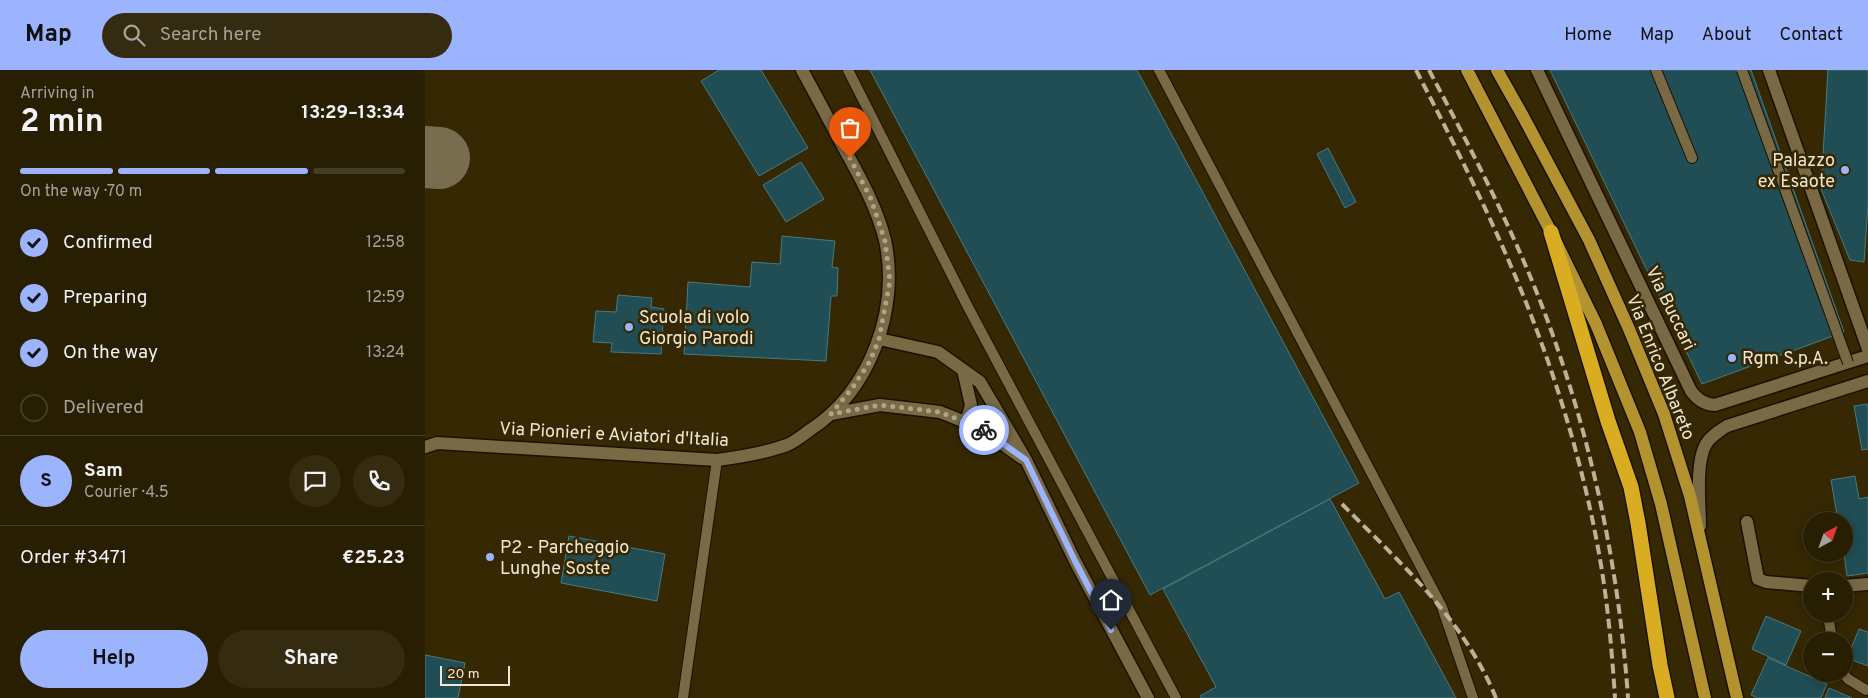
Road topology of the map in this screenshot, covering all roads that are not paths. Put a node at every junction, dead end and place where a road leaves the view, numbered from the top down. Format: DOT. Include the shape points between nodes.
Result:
graph roads {
  1 [pos="802,70"];
  2 [pos="848,70"];
  3 [pos="1159,70"];
  4 [pos="1467,70"];
  5 [pos="1497,70"];
  6 [pos="1537,70"];
  7 [pos="1656,70"];
  8 [pos="1743,70"];
  9 [pos="1769,70"];
  10 [pos="1692,158"];
  11 [pos="1551,232"];
  12 [pos="879,339"];
  13 [pos="1868,349"];
  14 [pos="1868,356"];
  15 [pos="1848,363"];
  16 [pos="963,370"];
  17 [pos="1868,381"];
  18 [pos="831,414"];
  19 [pos="966,422"];
  20 [pos="425,447"];
  21 [pos="717,460"];
  22 [pos="1026,460"];
  23 [pos="1747,522"];
  24 [pos="1700,536"];
  25 [pos="1868,584"];
  26 [pos="1803,585"];
  27 [pos="1853,585"];
  28 [pos="1853,682"];
  29 [pos="1866,690"];
  30 [pos="683,698"];
  31 [pos="1148,698"];
  32 [pos="1176,698"];
  33 [pos="1473,698"];
  34 [pos="1667,698"];
  35 [pos="1705,698"];
  36 [pos="1737,698"];
  1 -- 12 [label="street, Via Pionieri e Aviatori d'Italia" via="871,199 885,241 890,281"];
  2 -- 32 [label="lane" via="968,307"];
  3 -- 33 [label="lane" via="1442,607"];
  4 -- 11 [label="main road"];
  5 -- 24 [label="main road, Via Enrico Albareto" via="1589,240 1629,329 1670,432"];
  6 -- 15 [label="street, Via Buccari" via="1695,397 1715,405"];
  7 -- 10 [label="lane"];
  8 -- 15 [label="lane, bridge"];
  9 -- 13 [label="street"];
  11 -- 34 [label="highway" via="1631,487"];
  11 -- 35 [label="main road" via="1596,324 1640,432 1661,504"];
  12 -- 16 [label="street" via="938,352"];
  12 -- 18 [label="street, Via Pionieri e Aviatori d'Italia" via="870,361"];
  14 -- 15 [label="street, Via Buccari"];
  16 -- 19 [label="street" via="971,406"];
  16 -- 22 [label="street" via="979,382"];
  17 -- 24 [label="street" via="1727,426 1713,436 1706,444 1701,462"];
  18 -- 19 [label="street" via="880,405 940,412"];
  18 -- 21 [label="street, Via Pionieri e Aviatori d'Italia" via="789,444 746,457"];
  19 -- 22 [label="street" via="981,428"];
  20 -- 21 [label="street, Via Pionieri e Aviatori d'Italia" via="437,443"];
  21 -- 30 [label="lane"];
  22 -- 31 [label="street"];
  23 -- 26 [label="street" via="1758,579"];
  24 -- 36 [label="main road, Via Enrico Albareto"];
  25 -- 27 [label="street"];
  28 -- 29 [label="lane"];
}
